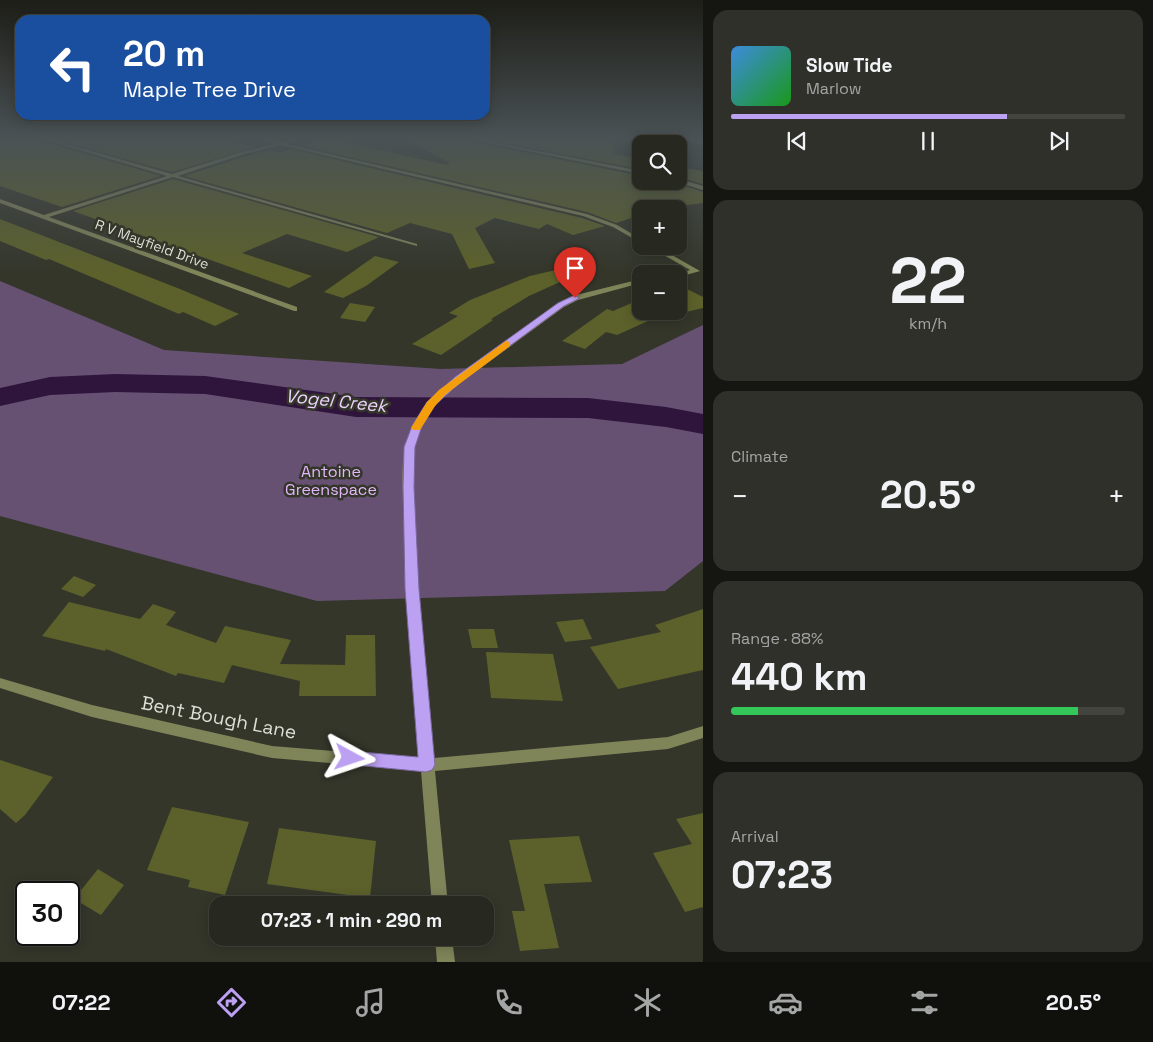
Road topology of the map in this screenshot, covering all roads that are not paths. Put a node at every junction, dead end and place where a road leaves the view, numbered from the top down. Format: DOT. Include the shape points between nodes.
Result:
graph roads {
  1 [pos="147,183"];
  2 [pos="199,183"];
  3 [pos="446,183"];
  4 [pos="687,183"];
  5 [pos="703,188"];
  6 [pos="0,201"];
  7 [pos="44,217"];
  8 [pos="632,235"];
  9 [pos="415,245"];
  10 [pos="669,255"];
  11 [pos="700,271"];
  12 [pos="687,273"];
  13 [pos="632,283"];
  14 [pos="294,310"];
  15 [pos="0,683"];
  16 [pos="703,732"];
  17 [pos="426,765"];
  18 [pos="439,896"];
  19 [pos="445,946"];
  20 [pos="446,962"];
  1 -- 7 [label="street"];
  2 -- 9 [label="street"];
  3 -- 8 [label="street" via="585,216"];
  4 -- 5 [label="street"];
  6 -- 7 [label="street, R V Mayfield Drive"];
  7 -- 14 [label="street, R V Mayfield Drive"];
  10 -- 11 [label="street"];
  11 -- 12 [label="street"];
  13 -- 17 [label="street" via="575,298 561,305 458,379 430,404 417,426 410,447 408,469 412,589"];
  15 -- 17 [label="street, Bent Bough Lane" via="92,711 272,752"];
  16 -- 17 [label="street, Bent Bough Lane" via="668,743"];
  17 -- 18 [label="street"];
  19 -- 20 [label="street"];
}
